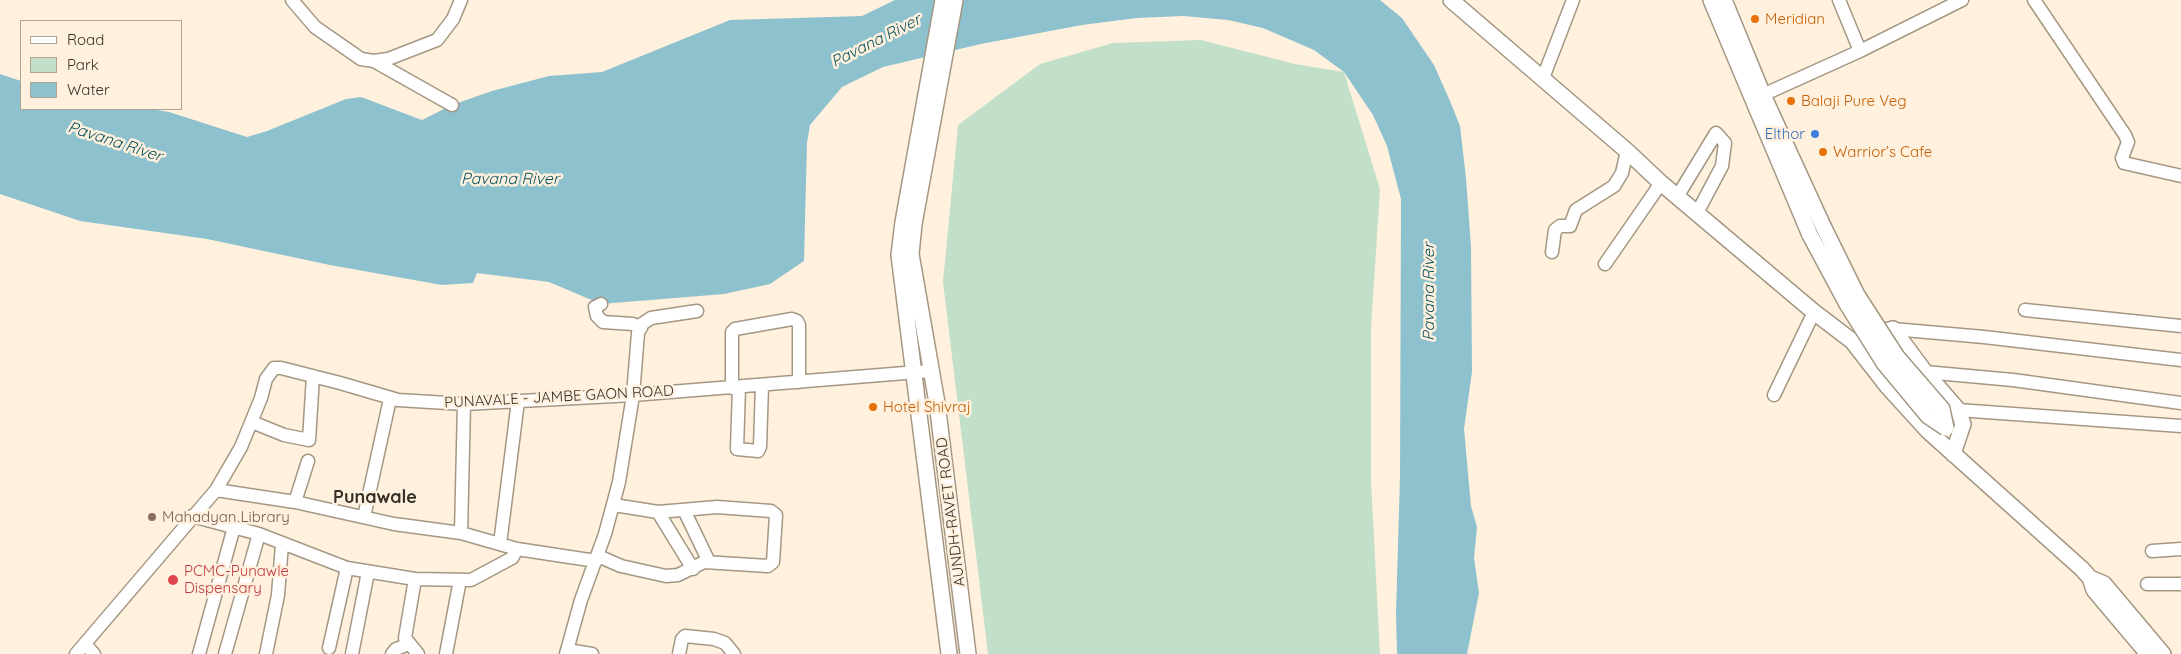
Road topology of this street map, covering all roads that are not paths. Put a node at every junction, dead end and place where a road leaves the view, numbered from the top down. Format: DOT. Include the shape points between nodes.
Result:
graph roads {
  1 [pos="292,0"];
  2 [pos="460,0"];
  3 [pos="943,0"];
  4 [pos="955,0"];
  5 [pos="1451,0"];
  6 [pos="1573,0"];
  7 [pos="1711,0"];
  8 [pos="1724,0"];
  9 [pos="1839,0"];
  10 [pos="1962,0"];
  11 [pos="2034,0"];
  12 [pos="1860,51"];
  13 [pos="374,61"];
  14 [pos="1543,78"];
  15 [pos="1758,97"];
  16 [pos="452,105"];
  17 [pos="1627,151"];
  18 [pos="2181,176"];
  19 [pos="1661,183"];
  20 [pos="1677,196"];
  21 [pos="1697,213"];
  22 [pos="1552,252"];
  23 [pos="1605,264"];
  24 [pos="907,274"];
  25 [pos="601,304"];
  26 [pos="2025,310"];
  27 [pos="697,311"];
  28 [pos="1814,312"];
  29 [pos="2181,326"];
  30 [pos="641,328"];
  31 [pos="1893,329"];
  32 [pos="1852,341"];
  33 [pos="2181,360"];
  34 [pos="930,371"];
  35 [pos="913,372"];
  36 [pos="1925,372"];
  37 [pos="313,376"];
  38 [pos="800,382"];
  39 [pos="762,385"];
  40 [pos="735,387"];
  41 [pos="633,395"];
  42 [pos="1774,395"];
  43 [pos="390,399"];
  44 [pos="518,401"];
  45 [pos="2181,402"];
  46 [pos="464,404"];
  47 [pos="1958,410"];
  48 [pos="252,422"];
  49 [pos="2181,426"];
  50 [pos="1958,439"];
  51 [pos="1953,454"];
  52 [pos="308,461"];
  53 [pos="216,490"];
  54 [pos="294,502"];
  55 [pos="614,505"];
  56 [pos="684,510"];
  57 [pos="658,512"];
  58 [pos="192,516"];
  59 [pos="364,517"];
  60 [pos="234,527"];
  61 [pos="461,533"];
  62 [pos="259,534"];
  63 [pos="282,544"];
  64 [pos="500,544"];
  65 [pos="517,549"];
  66 [pos="2181,549"];
  67 [pos="2152,551"];
  68 [pos="597,559"];
  69 [pos="708,562"];
  70 [pos="347,568"];
  71 [pos="692,569"];
  72 [pos="368,572"];
  73 [pos="415,579"];
  74 [pos="460,580"];
  75 [pos="2148,584"];
  76 [pos="2181,584"];
  77 [pos="2141,637"];
  78 [pos="408,644"];
  79 [pos="329,648"];
  80 [pos="90,649"];
  81 [pos="567,652"];
  82 [pos="76,654"];
  83 [pos="199,654"];
  84 [pos="225,654"];
  85 [pos="266,654"];
  86 [pos="352,654"];
  87 [pos="392,654"];
  88 [pos="418,654"];
  89 [pos="446,654"];
  90 [pos="592,654"];
  91 [pos="679,654"];
  92 [pos="734,654"];
  93 [pos="949,654"];
  94 [pos="968,654"];
  95 [pos="2148,654"];
  96 [pos="2163,654"];
  1 -- 13 [label="street" via="315,26 361,59"];
  2 -- 13 [label="street" via="453,19 437,40 388,59"];
  3 -- 24 [label="main road" via="900,236 899,256"];
  4 -- 24 [label="main road"];
  5 -- 14 [label="main road"];
  6 -- 14 [label="street"];
  7 -- 15 [label="main road"];
  8 -- 15 [label="main road"];
  9 -- 12 [label="street"];
  10 -- 12 [label="street"];
  11 -- 18 [label="street" via="2125,135 2128,142 2122,158 2124,163"];
  12 -- 15 [label="street"];
  13 -- 16 [label="street"];
  14 -- 17 [label="main road"];
  15 -- 50 [label="main road, bridge" via="1847,304 1884,363 1928,416"];
  17 -- 19 [label="main road"];
  17 -- 22 [label="street" via="1622,173 1614,186 1576,210 1570,226 1560,226 1555,230"];
  19 -- 20 [label="main road"];
  19 -- 23 [label="street"];
  20 -- 21 [label="main road"];
  20 -- 21 [label="street" via="1716,133 1725,143 1722,166"];
  21 -- 28 [label="main road"];
  24 -- 34 [label="main road, AUNDH-RAVET ROAD"];
  24 -- 35 [label="main road, AUNDH-RAVET ROAD"];
  25 -- 30 [label="street" via="595,306 597,316 603,322 633,324"];
  26 -- 29 [label="street"];
  27 -- 30 [label="street" via="651,318"];
  28 -- 32 [label="main road"];
  28 -- 42 [label="street"];
  30 -- 41 [label="street" via="636,342"];
  31 -- 32 [label="main road"];
  31 -- 33 [label="street"];
  31 -- 36 [label="main road"];
  32 -- 51 [label="main road" via="1887,386"];
  34 -- 35 [label="street, PUNAVALE - JAMBE GAON ROAD"];
  34 -- 94 [label="main road, AUNDH-RAVET ROAD" via="937,403"];
  35 -- 38 [label="street, PUNAVALE - JAMBE GAON ROAD"];
  35 -- 93 [label="main road, AUNDH-RAVET ROAD"];
  36 -- 45 [label="street"];
  36 -- 47 [label="main road"];
  37 -- 43 [label="street, PUNAVALE - JAMBE GAON ROAD"];
  37 -- 48 [label="street, PUNAVALE - JAMBE GAON ROAD" via="274,368"];
  37 -- 48 [label="street" via="309,440 284,435"];
  38 -- 39 [label="street, PUNAVALE - JAMBE GAON ROAD"];
  38 -- 40 [label="street" via="799,326 792,319 734,329"];
  39 -- 40 [label="street, PUNAVALE - JAMBE GAON ROAD"];
  39 -- 40 [label="street" via="758,450 737,449"];
  40 -- 41 [label="street, PUNAVALE - JAMBE GAON ROAD"];
  41 -- 44 [label="street, PUNAVALE - JAMBE GAON ROAD"];
  41 -- 55 [label="street"];
  43 -- 46 [label="street, PUNAVALE - JAMBE GAON ROAD"];
  43 -- 59 [label="street"];
  44 -- 46 [label="street, PUNAVALE - JAMBE GAON ROAD"];
  44 -- 64 [label="street"];
  46 -- 61 [label="street"];
  47 -- 49 [label="street"];
  47 -- 50 [label="main road" via="1963,424"];
  48 -- 53 [label="street, PUNAVALE - JAMBE GAON ROAD" via="232,466"];
  50 -- 51 [label="main road"];
  51 -- 77 [label="main road" via="2090,578 2104,584"];
  52 -- 54 [label="street"];
  53 -- 54 [label="street"];
  53 -- 58 [label="street, PUNAVALE - JAMBE GAON ROAD"];
  54 -- 59 [label="street"];
  55 -- 57 [label="street"];
  55 -- 68 [label="street"];
  56 -- 57 [label="street"];
  56 -- 69 [label="street"];
  56 -- 69 [label="street" via="717,507 775,512 774,562 771,565"];
  57 -- 71 [label="street"];
  58 -- 60 [label="street"];
  58 -- 80 [label="street, PUNAVALE - JAMBE GAON ROAD"];
  59 -- 61 [label="street"];
  60 -- 62 [label="street"];
  60 -- 83 [label="street"];
  61 -- 64 [label="street"];
  62 -- 63 [label="street"];
  62 -- 84 [label="street"];
  63 -- 70 [label="street"];
  63 -- 85 [label="street" via="278,595"];
  64 -- 65 [label="street"];
  65 -- 68 [label="street"];
  65 -- 74 [label="street" via="512,558 471,580"];
  66 -- 67 [label="street"];
  68 -- 71 [label="street" via="666,576"];
  68 -- 81 [label="street" via="581,600"];
  69 -- 71 [label="street"];
  70 -- 72 [label="street"];
  70 -- 79 [label="street"];
  72 -- 73 [label="street"];
  72 -- 86 [label="street"];
  73 -- 74 [label="street"];
  73 -- 78 [label="street" via="406,634"];
  74 -- 89 [label="street"];
  75 -- 76 [label="street"];
  77 -- 95 [label="main road"];
  77 -- 96 [label="main road"];
  78 -- 87 [label="street"];
  78 -- 88 [label="street"];
  80 -- 82 [label="street, PUNAVALE - JAMBE GAON ROAD"];
  81 -- 90 [label="street"];
  91 -- 92 [label="street" via="685,636 725,643"];
}
